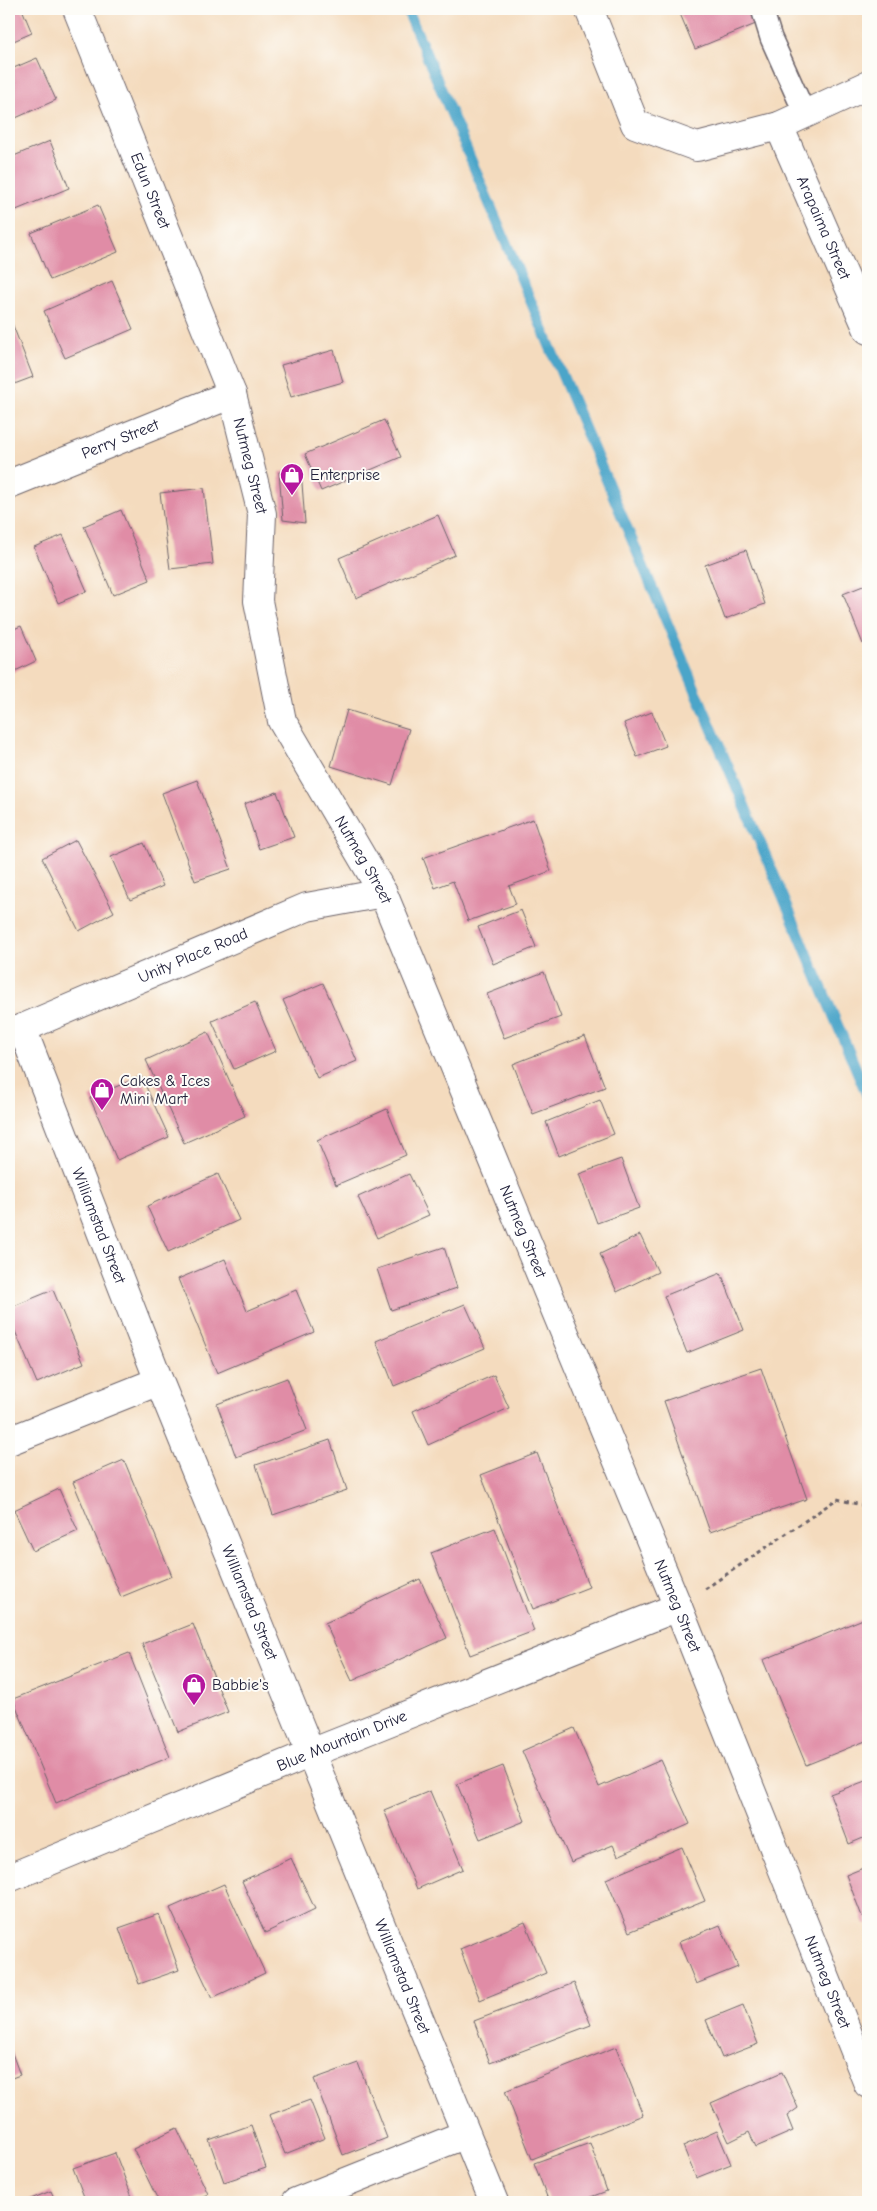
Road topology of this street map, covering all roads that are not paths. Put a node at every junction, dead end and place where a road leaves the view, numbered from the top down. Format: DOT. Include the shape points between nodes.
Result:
graph roads {
  1 [pos="77,9"];
  2 [pos="589,9"];
  3 [pos="762,9"];
  4 [pos="868,85"];
  5 [pos="805,114"];
  6 [pos="779,126"];
  7 [pos="868,330"];
  8 [pos="228,384"];
  9 [pos="9,484"];
  10 [pos="383,894"];
  11 [pos="15,1031"];
  12 [pos="159,1382"];
  13 [pos="9,1441"];
  14 [pos="678,1607"];
  15 [pos="311,1753"];
  16 [pos="9,1878"];
  17 [pos="868,2084"];
  18 [pos="466,2134"];
  19 [pos="296,2202"];
  20 [pos="494,2202"];
  1 -- 8 [label="street, Edun Street"];
  2 -- 6 [label="street" via="635,124 697,148"];
  3 -- 5 [label="lane" via="771,38"];
  4 -- 5 [label="street"];
  5 -- 6 [label="street"];
  6 -- 7 [label="street, Arapaima Street"];
  8 -- 9 [label="street, Perry Street"];
  8 -- 10 [label="street, Nutmeg Street" via="262,514 258,601 282,722"];
  10 -- 11 [label="street, Unity Place Road" via="307,907"];
  10 -- 14 [label="street, Nutmeg Street"];
  11 -- 12 [label="street, Williamstad Street"];
  12 -- 13 [label="street"];
  12 -- 15 [label="street, Williamstad Street"];
  14 -- 15 [label="street, Blue Mountain Drive"];
  14 -- 17 [label="street, Nutmeg Street"];
  15 -- 16 [label="street, Blue Mountain Drive"];
  15 -- 18 [label="street, Williamstad Street"];
  18 -- 19 [label="street"];
  18 -- 20 [label="street, Williamstad Street"];
}
